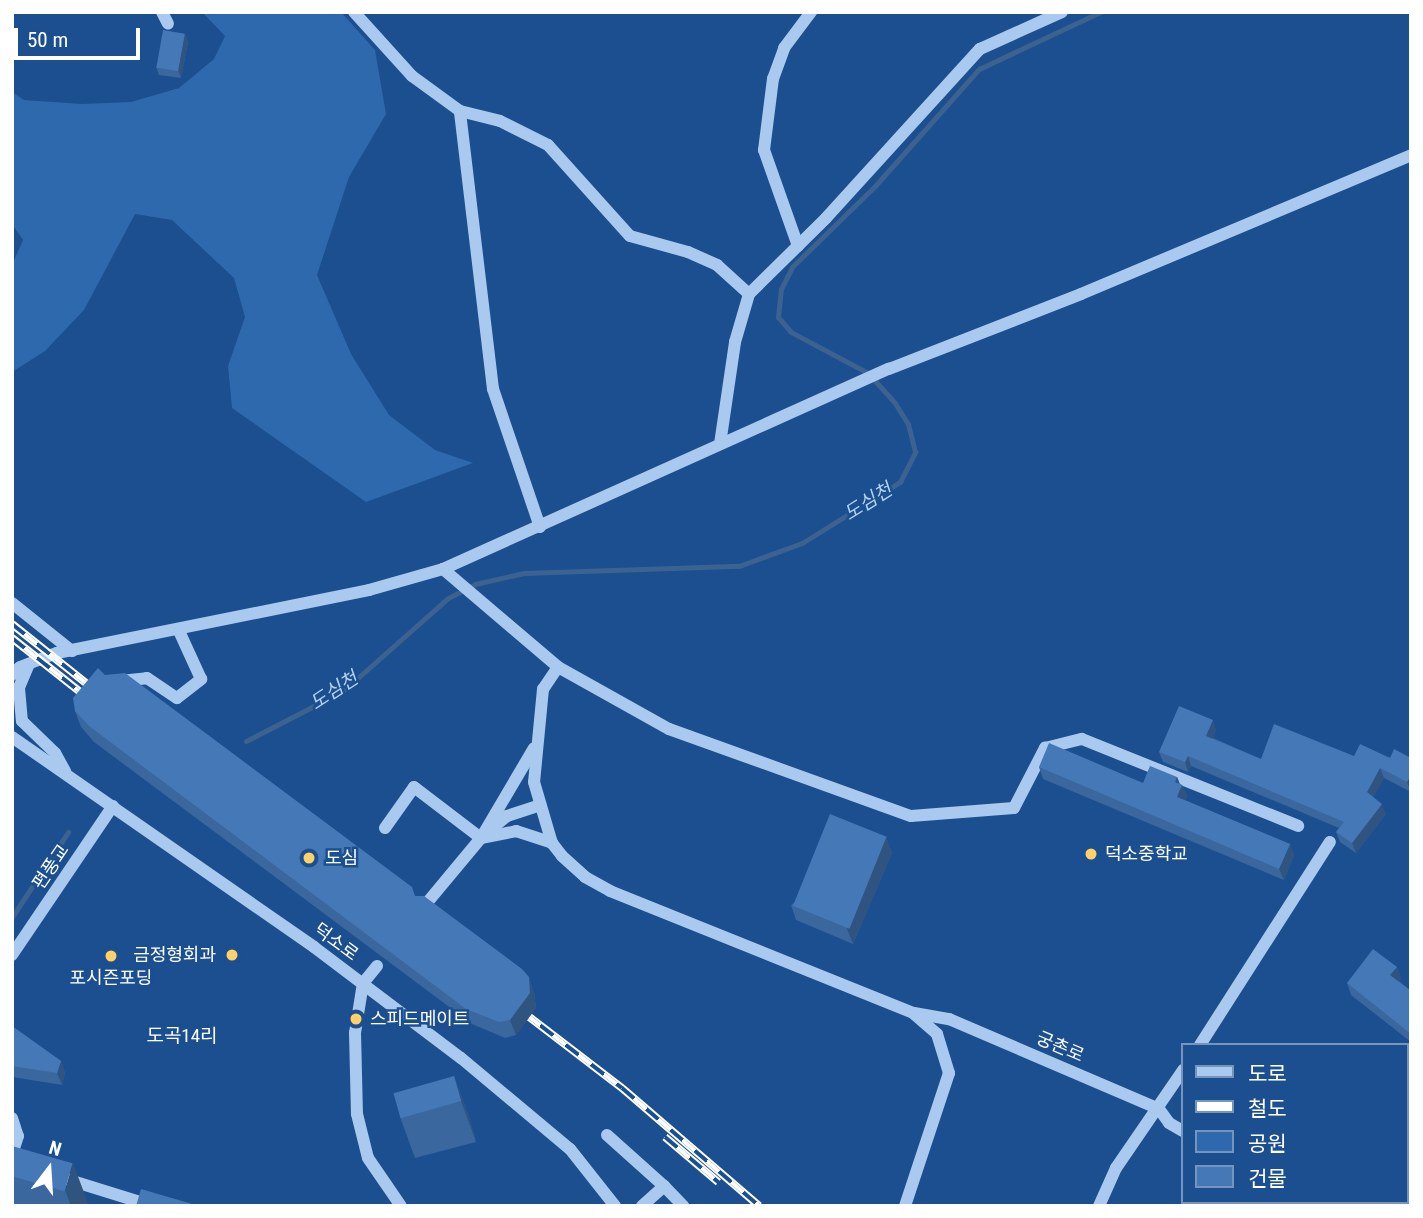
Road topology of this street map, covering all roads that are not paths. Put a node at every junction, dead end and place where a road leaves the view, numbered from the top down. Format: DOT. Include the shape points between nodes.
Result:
graph roads {
  1 [pos="354,12"];
  2 [pos="811,12"];
  3 [pos="1062,12"];
  4 [pos="460,111"];
  5 [pos="1411,155"];
  6 [pos="798,246"];
  7 [pos="749,293"];
  8 [pos="720,444"];
  9 [pos="540,527"];
  10 [pos="443,569"];
  11 [pos="12,603"];
  12 [pos="179,631"];
  13 [pos="72,651"];
  14 [pos="29,664"];
  15 [pos="558,667"];
  16 [pos="12,675"];
  17 [pos="113,682"];
  18 [pos="12,737"];
  19 [pos="537,743"];
  20 [pos="66,774"];
  21 [pos="113,806"];
  22 [pos="538,806"];
  23 [pos="1298,826"];
  24 [pos="385,828"];
  25 [pos="481,838"];
  26 [pos="1330,842"];
  27 [pos="552,843"];
  28 [pos="426,904"];
  29 [pos="12,956"];
  30 [pos="377,966"];
  31 [pos="363,983"];
  32 [pos="913,1013"];
  33 [pos="1201,1043"];
  34 [pos="1182,1072"];
  35 [pos="1159,1109"];
  36 [pos="12,1118"];
  37 [pos="1182,1130"];
  38 [pos="607,1135"];
  39 [pos="12,1155"];
  40 [pos="12,1164"];
  41 [pos="28,1167"];
  42 [pos="53,1175"];
  43 [pos="664,1186"];
  44 [pos="153,1206"];
  45 [pos="401,1206"];
  46 [pos="614,1206"];
  47 [pos="642,1206"];
  48 [pos="683,1206"];
  49 [pos="905,1206"];
  50 [pos="1099,1206"];
  1 -- 4 [label="street" via="412,76"];
  2 -- 6 [label="street" via="783,48 773,79 764,150"];
  3 -- 6 [label="street" via="980,49"];
  4 -- 7 [label="street" via="500,121 548,145 629,236 717,265"];
  4 -- 9 [label="street" via="493,389"];
  5 -- 8 [label="street" via="889,369"];
  6 -- 7 [label="street"];
  7 -- 8 [label="street" via="735,342"];
  8 -- 9 [label="street"];
  9 -- 10 [label="street"];
  10 -- 12 [label="street" via="369,590"];
  10 -- 15 [label="street"];
  11 -- 13 [label="street"];
  12 -- 13 [label="street"];
  12 -- 17 [label="street" via="201,679 177,698 147,678"];
  13 -- 14 [label="street"];
  14 -- 16 [label="street"];
  14 -- 20 [label="street" via="19,688 22,721 55,754"];
  15 -- 19 [label="street" via="543,689"];
  15 -- 23 [label="street" via="669,729 911,816 1014,808 1045,748 1082,739"];
  18 -- 20 [label="street, 덕소로"];
  19 -- 22 [label="street" via="534,782"];
  19 -- 25 [label="street"];
  20 -- 21 [label="street, 덕소로"];
  21 -- 29 [label="street, 편풍교"];
  21 -- 31 [label="street, 덕소로"];
  22 -- 25 [label="street" via="507,816"];
  22 -- 27 [label="street"];
  24 -- 25 [label="street" via="414,788"];
  25 -- 27 [label="street" via="516,831"];
  25 -- 28 [label="street"];
  26 -- 33 [label="street"];
  27 -- 32 [label="street" via="585,877 610,891"];
  30 -- 31 [label="street"];
  31 -- 45 [label="street" via="355,1033 357,1114 368,1158"];
  31 -- 46 [label="street, 덕소로" via="570,1149"];
  32 -- 35 [label="street, 궁촌로" via="949,1018"];
  32 -- 49 [label="street" via="937,1034 949,1073"];
  34 -- 35 [label="street"];
  35 -- 37 [label="street, 궁촌로" via="1169,1124"];
  35 -- 50 [label="street" via="1116,1168"];
  36 -- 39 [label="street" via="18,1136"];
  38 -- 43 [label="street"];
  40 -- 41 [label="street"];
  42 -- 44 [label="street"];
  43 -- 47 [label="street"];
  43 -- 48 [label="street"];
}
